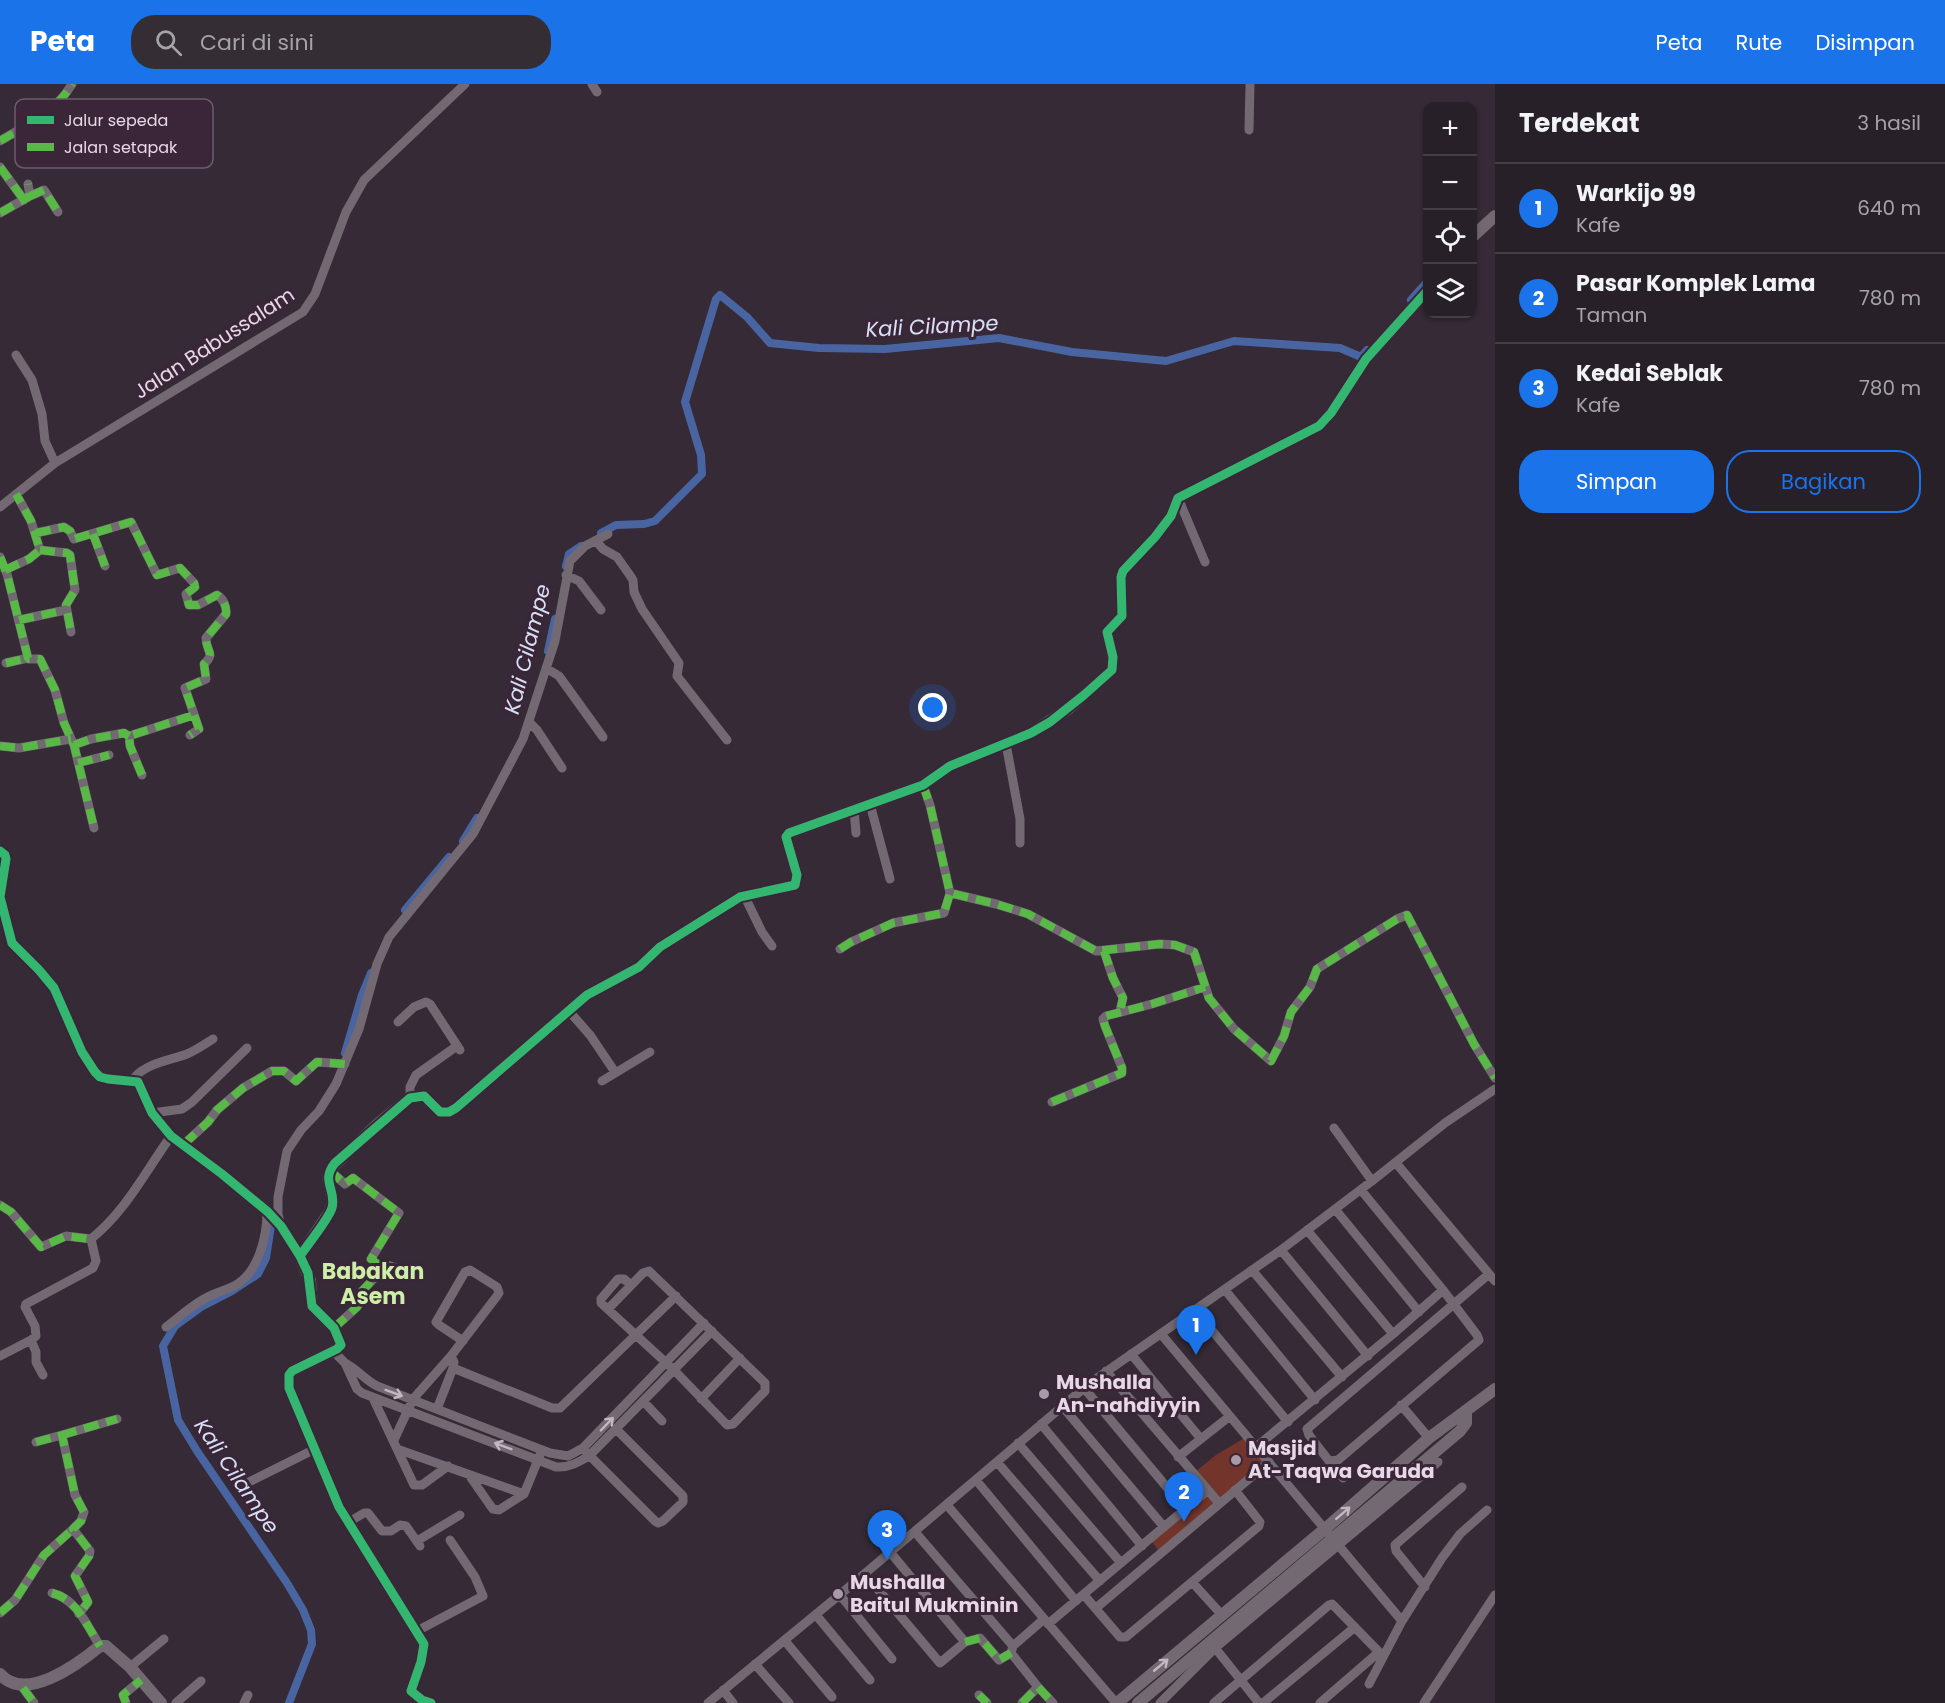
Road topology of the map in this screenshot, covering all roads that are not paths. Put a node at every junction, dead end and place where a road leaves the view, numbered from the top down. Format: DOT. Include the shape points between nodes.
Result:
graph roads {
  1 [pos="72,84"];
  2 [pos="465,84"];
  3 [pos="1250,84"];
  4 [pos="62,99"];
  5 [pos="1249,130"];
  6 [pos="15,133"];
  7 [pos="0,141"];
  8 [pos="0,167"];
  9 [pos="28,184"];
  10 [pos="27,198"];
  11 [pos="58,212"];
  12 [pos="0,213"];
  13 [pos="1495,216"];
  14 [pos="1477,233"];
  15 [pos="1423,296"];
  16 [pos="16,355"];
  17 [pos="55,463"];
  18 [pos="16,494"];
  19 [pos="1178,498"];
  20 [pos="0,507"];
  21 [pos="36,533"];
  22 [pos="93,534"];
  23 [pos="608,534"];
  24 [pos="596,541"];
  25 [pos="40,550"];
  26 [pos="0,557"];
  27 [pos="1206,562"];
  28 [pos="105,567"];
  29 [pos="5,570"];
  30 [pos="566,575"];
  31 [pos="601,610"];
  32 [pos="61,611"];
  33 [pos="19,620"];
  34 [pos="71,632"];
  35 [pos="28,658"];
  36 [pos="6,663"];
  37 [pos="546,668"];
  38 [pos="194,715"];
  39 [pos="529,722"];
  40 [pos="190,735"];
  41 [pos="129,736"];
  42 [pos="603,737"];
  43 [pos="727,740"];
  44 [pos="72,742"];
  45 [pos="1006,744"];
  46 [pos="0,746"];
  47 [pos="109,755"];
  48 [pos="78,763"];
  49 [pos="562,768"];
  50 [pos="142,775"];
  51 [pos="923,784"];
  52 [pos="870,804"];
  53 [pos="854,810"];
  54 [pos="94,828"];
  55 [pos="856,833"];
  56 [pos="1020,843"];
  57 [pos="0,851"];
  58 [pos="890,879"];
  59 [pos="950,893"];
  60 [pos="744,895"];
  61 [pos="772,946"];
  62 [pos="840,950"];
  63 [pos="1104,951"];
  64 [pos="1206,987"];
  65 [pos="568,1010"];
  66 [pos="1120,1011"];
  67 [pos="398,1022"];
  68 [pos="213,1039"];
  69 [pos="248,1048"];
  70 [pos="650,1052"];
  71 [pos="341,1063"];
  72 [pos="615,1072"];
  73 [pos="1495,1078"];
  74 [pos="138,1082"];
  75 [pos="602,1082"];
  76 [pos="1495,1089"];
  77 [pos="410,1098"];
  78 [pos="1052,1102"];
  79 [pos="152,1113"];
  80 [pos="1334,1128"];
  81 [pos="171,1137"];
  82 [pos="184,1144"];
  83 [pos="1396,1163"];
  84 [pos="330,1170"];
  85 [pos="1372,1181"];
  86 [pos="1361,1190"];
  87 [pos="0,1205"];
  88 [pos="1335,1209"];
  89 [pos="268,1212"];
  90 [pos="279,1223"];
  91 [pos="1307,1230"];
  92 [pos="91,1239"];
  93 [pos="1281,1250"];
  94 [pos="300,1256"];
  95 [pos="394,1267"];
  96 [pos="382,1268"];
  97 [pos="1252,1270"];
  98 [pos="1492,1278"];
  99 [pos="1225,1290"];
  100 [pos="1443,1290"];
  101 [pos="676,1296"];
  102 [pos="1454,1305"];
  103 [pos="1195,1310"];
  104 [pos="1419,1311"];
  105 [pos="704,1323"];
  106 [pos="166,1327"];
  107 [pos="334,1328"];
  108 [pos="712,1331"];
  109 [pos="1161,1334"];
  110 [pos="1393,1334"];
  111 [pos="636,1335"];
  112 [pos="31,1340"];
  113 [pos="464,1341"];
  114 [pos="333,1351"];
  115 [pos="1131,1354"];
  116 [pos="0,1356"];
  117 [pos="451,1356"];
  118 [pos="1368,1356"];
  119 [pos="740,1358"];
  120 [pos="345,1363"];
  121 [pos="666,1363"];
  122 [pos="453,1368"];
  123 [pos="674,1370"];
  124 [pos="1106,1371"];
  125 [pos="43,1375"];
  126 [pos="1342,1377"];
  127 [pos="1084,1388"];
  128 [pos="1495,1389"];
  129 [pos="1319,1396"];
  130 [pos="374,1398"];
  131 [pos="701,1399"];
  132 [pos="412,1400"];
  133 [pos="643,1401"];
  134 [pos="1401,1405"];
  135 [pos="1062,1406"];
  136 [pos="1334,1407"];
  137 [pos="407,1409"];
  138 [pos="436,1409"];
  139 [pos="1466,1412"];
  140 [pos="1230,1416"];
  141 [pos="117,1419"];
  142 [pos="662,1421"];
  143 [pos="1288,1422"];
  144 [pos="1041,1424"];
  145 [pos="616,1429"];
  146 [pos="62,1436"];
  147 [pos="1429,1438"];
  148 [pos="1201,1439"];
  149 [pos="36,1442"];
  150 [pos="1018,1443"];
  151 [pos="395,1444"];
  152 [pos="1256,1447"];
  153 [pos="315,1449"];
  154 [pos="542,1450"];
  155 [pos="586,1452"];
  156 [pos="1178,1457"];
  157 [pos="538,1460"];
  158 [pos="1331,1461"];
  159 [pos="997,1462"];
  160 [pos="1269,1462"];
  161 [pos="1438,1462"];
  162 [pos="448,1466"];
  163 [pos="469,1475"];
  164 [pos="1343,1478"];
  165 [pos="976,1480"];
  166 [pos="249,1482"];
  167 [pos="1462,1487"];
  168 [pos="1208,1490"];
  169 [pos="1235,1490"];
  170 [pos="524,1494"];
  171 [pos="1219,1503"];
  172 [pos="947,1504"];
  173 [pos="1185,1509"];
  174 [pos="1487,1510"];
  175 [pos="460,1515"];
  176 [pos="349,1522"];
  177 [pos="1164,1527"];
  178 [pos="73,1528"];
  179 [pos="915,1532"];
  180 [pos="1333,1537"];
  181 [pos="450,1540"];
  182 [pos="1142,1546"];
  183 [pos="890,1552"];
  184 [pos="1121,1563"];
  185 [pos="864,1574"];
  186 [pos="1100,1581"];
  187 [pos="1191,1582"];
  188 [pos="1425,1587"];
  189 [pos="52,1593"];
  190 [pos="840,1595"];
  191 [pos="1495,1596"];
  192 [pos="1080,1598"];
  193 [pos="1096,1608"];
  194 [pos="0,1613"];
  195 [pos="80,1614"];
  196 [pos="1221,1614"];
  197 [pos="816,1615"];
  198 [pos="1402,1621"];
  199 [pos="1046,1622"];
  200 [pos="1355,1627"];
  201 [pos="1203,1630"];
  202 [pos="417,1631"];
  203 [pos="164,1639"];
  204 [pos="785,1641"];
  205 [pos="965,1642"];
  206 [pos="1212,1645"];
  207 [pos="100,1646"];
  208 [pos="1012,1650"];
  209 [pos="1382,1654"];
  210 [pos="892,1659"];
  211 [pos="755,1664"];
  212 [pos="130,1667"];
  213 [pos="0,1674"];
  214 [pos="141,1680"];
  215 [pos="870,1680"];
  216 [pos="1239,1680"];
  217 [pos="201,1681"];
  218 [pos="1369,1684"];
  219 [pos="23,1688"];
  220 [pos="1038,1688"];
  221 [pos="723,1690"];
  222 [pos="979,1695"];
  223 [pos="832,1697"];
  224 [pos="411,1699"];
  225 [pos="34,1703"];
  226 [pos="126,1703"];
  227 [pos="161,1703"];
  228 [pos="176,1703"];
  229 [pos="431,1703"];
  230 [pos="708,1703"];
  231 [pos="733,1703"];
  232 [pos="789,1703"];
  233 [pos="987,1703"];
  234 [pos="1022,1703"];
  235 [pos="1053,1703"];
  236 [pos="1116,1703"];
  237 [pos="1138,1703"];
  238 [pos="1160,1703"];
  239 [pos="1214,1703"];
  240 [pos="1261,1703"];
  241 [pos="1320,1703"];
  242 [pos="1424,1703"];
  1 -- 4 [label="street"];
  2 -- 17 [label="street, Jalan Babussalam" via="364,180 346,212 315,294 303,312"];
  3 -- 5 [label="street"];
  6 -- 7 [label="street"];
  8 -- 10 [label="street"];
  9 -- 10 [label="street"];
  10 -- 11 [label="street" via="44,190"];
  10 -- 12 [label="street"];
  13 -- 14 [label="street"];
  15 -- 19 [label="street" via="1366,359 1319,426"];
  16 -- 17 [label="street" via="32,380 45,441"];
  17 -- 18 [label="street, Jalan Babussalam"];
  18 -- 20 [label="street, Jalan Babussalam"];
  18 -- 21 [label="street"];
  19 -- 27 [label="street"];
  19 -- 45 [label="street" via="1162,529 1120,577 1122,616 1107,632 1112,670 1050,722"];
  21 -- 22 [label="street" via="64,527 74,539"];
  21 -- 25 [label="street"];
  22 -- 28 [label="street"];
  22 -- 38 [label="street" via="131,522 157,575 180,568 194,583 186,594 189,605 198,605 217,595 223,601 226,614 206,638 211,657 204,664 206,678 185,688"];
  23 -- 24 [label="street"];
  24 -- 30 [label="street" via="572,557"];
  24 -- 43 [label="street" via="617,557 633,580 642,609 679,663 677,676"];
  25 -- 29 [label="street"];
  25 -- 34 [label="street" via="70,555 75,590 66,605"];
  26 -- 29 [label="street"];
  29 -- 33 [label="street"];
  30 -- 31 [label="street" via="579,581"];
  30 -- 37 [label="street" via="559,622"];
  32 -- 33 [label="street"];
  33 -- 35 [label="street"];
  35 -- 36 [label="street"];
  35 -- 44 [label="street" via="40,659 56,690"];
  37 -- 39 [label="street"];
  37 -- 42 [label="street" via="560,676"];
  38 -- 40 [label="street" via="199,729"];
  38 -- 41 [label="street"];
  39 -- 49 [label="street"];
  39 -- 71 [label="street" via="473,834 386,944 359,1029"];
  41 -- 44 [label="street" via="124,733"];
  41 -- 50 [label="street"];
  44 -- 46 [label="street" via="19,748"];
  44 -- 48 [label="street"];
  45 -- 51 [label="street" via="950,766"];
  45 -- 56 [label="street" via="1020,819"];
  47 -- 48 [label="street"];
  48 -- 54 [label="street"];
  51 -- 52 [label="street"];
  51 -- 59 [label="street"];
  52 -- 53 [label="street"];
  52 -- 58 [label="street"];
  53 -- 55 [label="street"];
  53 -- 60 [label="street" via="787,834 797,875 795,885"];
  57 -- 74 [label="street" via="6,859 0,897 12,943 54,988 95,1072 108,1079"];
  59 -- 62 [label="street" via="944,913 893,923"];
  59 -- 63 [label="street" via="1028,914 1096,951"];
  60 -- 61 [label="street"];
  60 -- 65 [label="street"];
  63 -- 64 [label="street" via="1160,945 1185,948 1197,956"];
  63 -- 66 [label="street" via="1123,998"];
  64 -- 66 [label="street"];
  64 -- 73 [label="street" via="1209,998 1234,1029 1271,1061 1291,1012 1310,987 1317,969 1407,915"];
  65 -- 72 [label="street"];
  65 -- 77 [label="street" via="449,1112 440,1112 424,1096"];
  66 -- 78 [label="street" via="1103,1019 1122,1073"];
  67 -- 77 [label="street" via="426,1002 459,1048 416,1075 410,1086"];
  68 -- 74 [label="street" via="187,1054 138,1072 134,1078"];
  69 -- 79 [label="street" via="182,1109"];
  70 -- 72 [label="street"];
  71 -- 82 [label="street" via="317,1062 296,1081 284,1071 272,1071 224,1103"];
  71 -- 90 [label="street" via="325,1102 287,1151 278,1197"];
  72 -- 75 [label="street"];
  74 -- 79 [label="street"];
  76 -- 83 [label="street"];
  77 -- 84 [label="street"];
  79 -- 81 [label="street"];
  80 -- 85 [label="street"];
  81 -- 82 [label="street"];
  81 -- 92 [label="street" via="119,1214"];
  82 -- 89 [label="street"];
  83 -- 85 [label="street"];
  83 -- 98 [label="street"];
  84 -- 94 [label="street" via="331,1210"];
  84 -- 96 [label="street" via="345,1184 352,1178 399,1212 371,1259"];
  85 -- 86 [label="street"];
  86 -- 88 [label="street"];
  86 -- 100 [label="street"];
  87 -- 92 [label="street" via="41,1247 66,1236"];
  88 -- 91 [label="street"];
  88 -- 104 [label="street"];
  89 -- 90 [label="street"];
  89 -- 106 [label="street" via="259,1255 245,1278 205,1297"];
  90 -- 94 [label="street"];
  91 -- 93 [label="street"];
  91 -- 110 [label="street"];
  92 -- 112 [label="street" via="96,1256 93,1268 26,1304 37,1333"];
  93 -- 97 [label="street"];
  93 -- 118 [label="street"];
  94 -- 107 [label="street" via="310,1280 312,1306"];
  95 -- 96 [label="street"];
  96 -- 107 [label="street" via="362,1291 357,1307"];
  97 -- 99 [label="street"];
  97 -- 126 [label="street"];
  98 -- 102 [label="street"];
  99 -- 103 [label="street"];
  99 -- 129 [label="street"];
  100 -- 102 [label="street"];
  100 -- 104 [label="street"];
  101 -- 105 [label="street"];
  101 -- 111 [label="street"];
  101 -- 111 [label="street" via="649,1271 631,1285 618,1279 601,1303"];
  102 -- 134 [label="street" via="1478,1342"];
  102 -- 136 [label="street"];
  103 -- 109 [label="street"];
  103 -- 143 [label="street"];
  104 -- 110 [label="street"];
  105 -- 108 [label="street"];
  105 -- 121 [label="street"];
  107 -- 114 [label="street" via="341,1342"];
  108 -- 119 [label="street"];
  108 -- 123 [label="street"];
  109 -- 115 [label="street"];
  109 -- 140 [label="street"];
  110 -- 118 [label="street"];
  111 -- 121 [label="street"];
  111 -- 122 [label="street" via="556,1409"];
  112 -- 116 [label="street"];
  112 -- 125 [label="street"];
  113 -- 113 [label="street" via="436,1322 451,1293 470,1270 500,1291"];
  113 -- 117 [label="street"];
  114 -- 120 [label="street"];
  114 -- 153 [label="street" via="289,1375 289,1388"];
  115 -- 124 [label="street"];
  115 -- 148 [label="street"];
  117 -- 122 [label="street"];
  117 -- 132 [label="street"];
  118 -- 126 [label="street"];
  119 -- 131 [label="street"];
  119 -- 131 [label="street" via="766,1385 765,1391 729,1425"];
  120 -- 130 [label="street" via="357,1389"];
  120 -- 132 [label="street, one-way" via="370,1383"];
  121 -- 123 [label="street"];
  155 -- 121 [label="street, one-way"];
  122 -- 138 [label="street"];
  123 -- 131 [label="street"];
  123 -- 133 [label="street"];
  124 -- 127 [label="street"];
  124 -- 156 [label="street"];
  126 -- 129 [label="street"];
  127 -- 135 [label="street"];
  127 -- 173 [label="street"];
  128 -- 139 [label="street"];
  129 -- 136 [label="street"];
  129 -- 143 [label="street"];
  130 -- 137 [label="street"];
  130 -- 151 [label="street"];
  132 -- 137 [label="street"];
  132 -- 138 [label="street"];
  133 -- 142 [label="street"];
  133 -- 145 [label="street"];
  134 -- 147 [label="street"];
  134 -- 158 [label="street" via="1338,1460"];
  135 -- 144 [label="street"];
  135 -- 177 [label="street"];
  136 -- 158 [label="street" via="1306,1431"];
  137 -- 151 [label="street"];
  157 -- 137 [label="street, one-way"];
  138 -- 154 [label="street"];
  139 -- 147 [label="street"];
  139 -- 180 [label="street" via="1466,1423 1460,1431"];
  140 -- 148 [label="street"];
  140 -- 152 [label="street"];
  141 -- 146 [label="street"];
  143 -- 152 [label="street"];
  144 -- 150 [label="street"];
  144 -- 182 [label="street"];
  145 -- 155 [label="street"];
  145 -- 155 [label="street" via="682,1496 682,1502 663,1521 658,1523"];
  146 -- 149 [label="street"];
  146 -- 178 [label="street" via="75,1495 84,1512"];
  180 -- 147 [label="street, one-way"];
  148 -- 156 [label="street"];
  150 -- 159 [label="street"];
  150 -- 184 [label="street"];
  151 -- 162 [label="street"];
  151 -- 162 [label="street" via="416,1486"];
  152 -- 160 [label="street"];
  153 -- 166 [label="street"];
  153 -- 176 [label="street"];
  154 -- 155 [label="street" via="557,1456"];
  154 -- 157 [label="street"];
  155 -- 157 [label="street" via="578,1463 563,1467"];
  156 -- 168 [label="street"];
  157 -- 170 [label="street"];
  158 -- 164 [label="street"];
  159 -- 165 [label="street"];
  159 -- 186 [label="street"];
  160 -- 169 [label="street"];
  160 -- 180 [label="street"];
  161 -- 180 [label="street"];
  162 -- 163 [label="street"];
  163 -- 170 [label="street"];
  163 -- 170 [label="street" via="495,1510"];
  165 -- 172 [label="street"];
  165 -- 192 [label="street"];
  167 -- 188 [label="street" via="1395,1545"];
  168 -- 171 [label="street"];
  168 -- 173 [label="street"];
  169 -- 171 [label="street"];
  169 -- 187 [label="street" via="1260,1524"];
  171 -- 193 [label="street"];
  172 -- 179 [label="street"];
  172 -- 199 [label="street"];
  173 -- 177 [label="street"];
  174 -- 188 [label="street" via="1453,1543"];
  175 -- 176 [label="street" via="418,1544 403,1525 382,1531 368,1513"];
  176 -- 202 [label="street"];
  177 -- 182 [label="street"];
  178 -- 194 [label="street" via="44,1555 15,1600"];
  178 -- 195 [label="street" via="90,1551 75,1576 88,1602"];
  179 -- 183 [label="street"];
  179 -- 208 [label="street"];
  180 -- 196 [label="street"];
  180 -- 198 [label="street"];
  180 -- 206 [label="street"];
  181 -- 202 [label="street" via="483,1596"];
  182 -- 184 [label="street"];
  183 -- 185 [label="street"];
  183 -- 205 [label="street"];
  184 -- 186 [label="street"];
  185 -- 190 [label="street"];
  185 -- 205 [label="street" via="940,1663"];
  186 -- 192 [label="street"];
  187 -- 193 [label="street" via="1124,1638"];
  187 -- 196 [label="street"];
  188 -- 198 [label="street"];
  189 -- 195 [label="street" via="62,1596"];
  190 -- 197 [label="street"];
  190 -- 210 [label="street"];
  191 -- 242 [label="street"];
  192 -- 193 [label="street"];
  192 -- 199 [label="street"];
  195 -- 207 [label="street"];
  196 -- 201 [label="street"];
  197 -- 204 [label="street"];
  197 -- 215 [label="street"];
  198 -- 209 [label="street"];
  199 -- 208 [label="street"];
  199 -- 236 [label="street"];
  200 -- 209 [label="street"];
  200 -- 216 [label="street" via="1329,1605"];
  200 -- 240 [label="street"];
  201 -- 206 [label="street"];
  236 -- 201 [label="street, one-way"];
  202 -- 224 [label="street" via="424,1647"];
  203 -- 212 [label="street"];
  204 -- 211 [label="street"];
  204 -- 223 [label="street"];
  205 -- 208 [label="street" via="980,1638 999,1660"];
  206 -- 216 [label="street"];
  206 -- 237 [label="street"];
  206 -- 238 [label="street"];
  207 -- 212 [label="street" via="106,1646"];
  207 -- 219 [label="street" via="54,1681"];
  208 -- 220 [label="street"];
  209 -- 218 [label="street"];
  209 -- 241 [label="street"];
  211 -- 221 [label="street"];
  211 -- 232 [label="street"];
  212 -- 214 [label="street"];
  213 -- 219 [label="street" via="6,1683"];
  214 -- 226 [label="street" via="123,1695"];
  214 -- 227 [label="street"];
  216 -- 239 [label="street"];
  216 -- 240 [label="street"];
  217 -- 228 [label="street"];
  219 -- 225 [label="street"];
  220 -- 234 [label="street"];
  220 -- 235 [label="street"];
  221 -- 230 [label="street"];
  221 -- 231 [label="street"];
  222 -- 233 [label="street"];
  224 -- 229 [label="street"];
}
